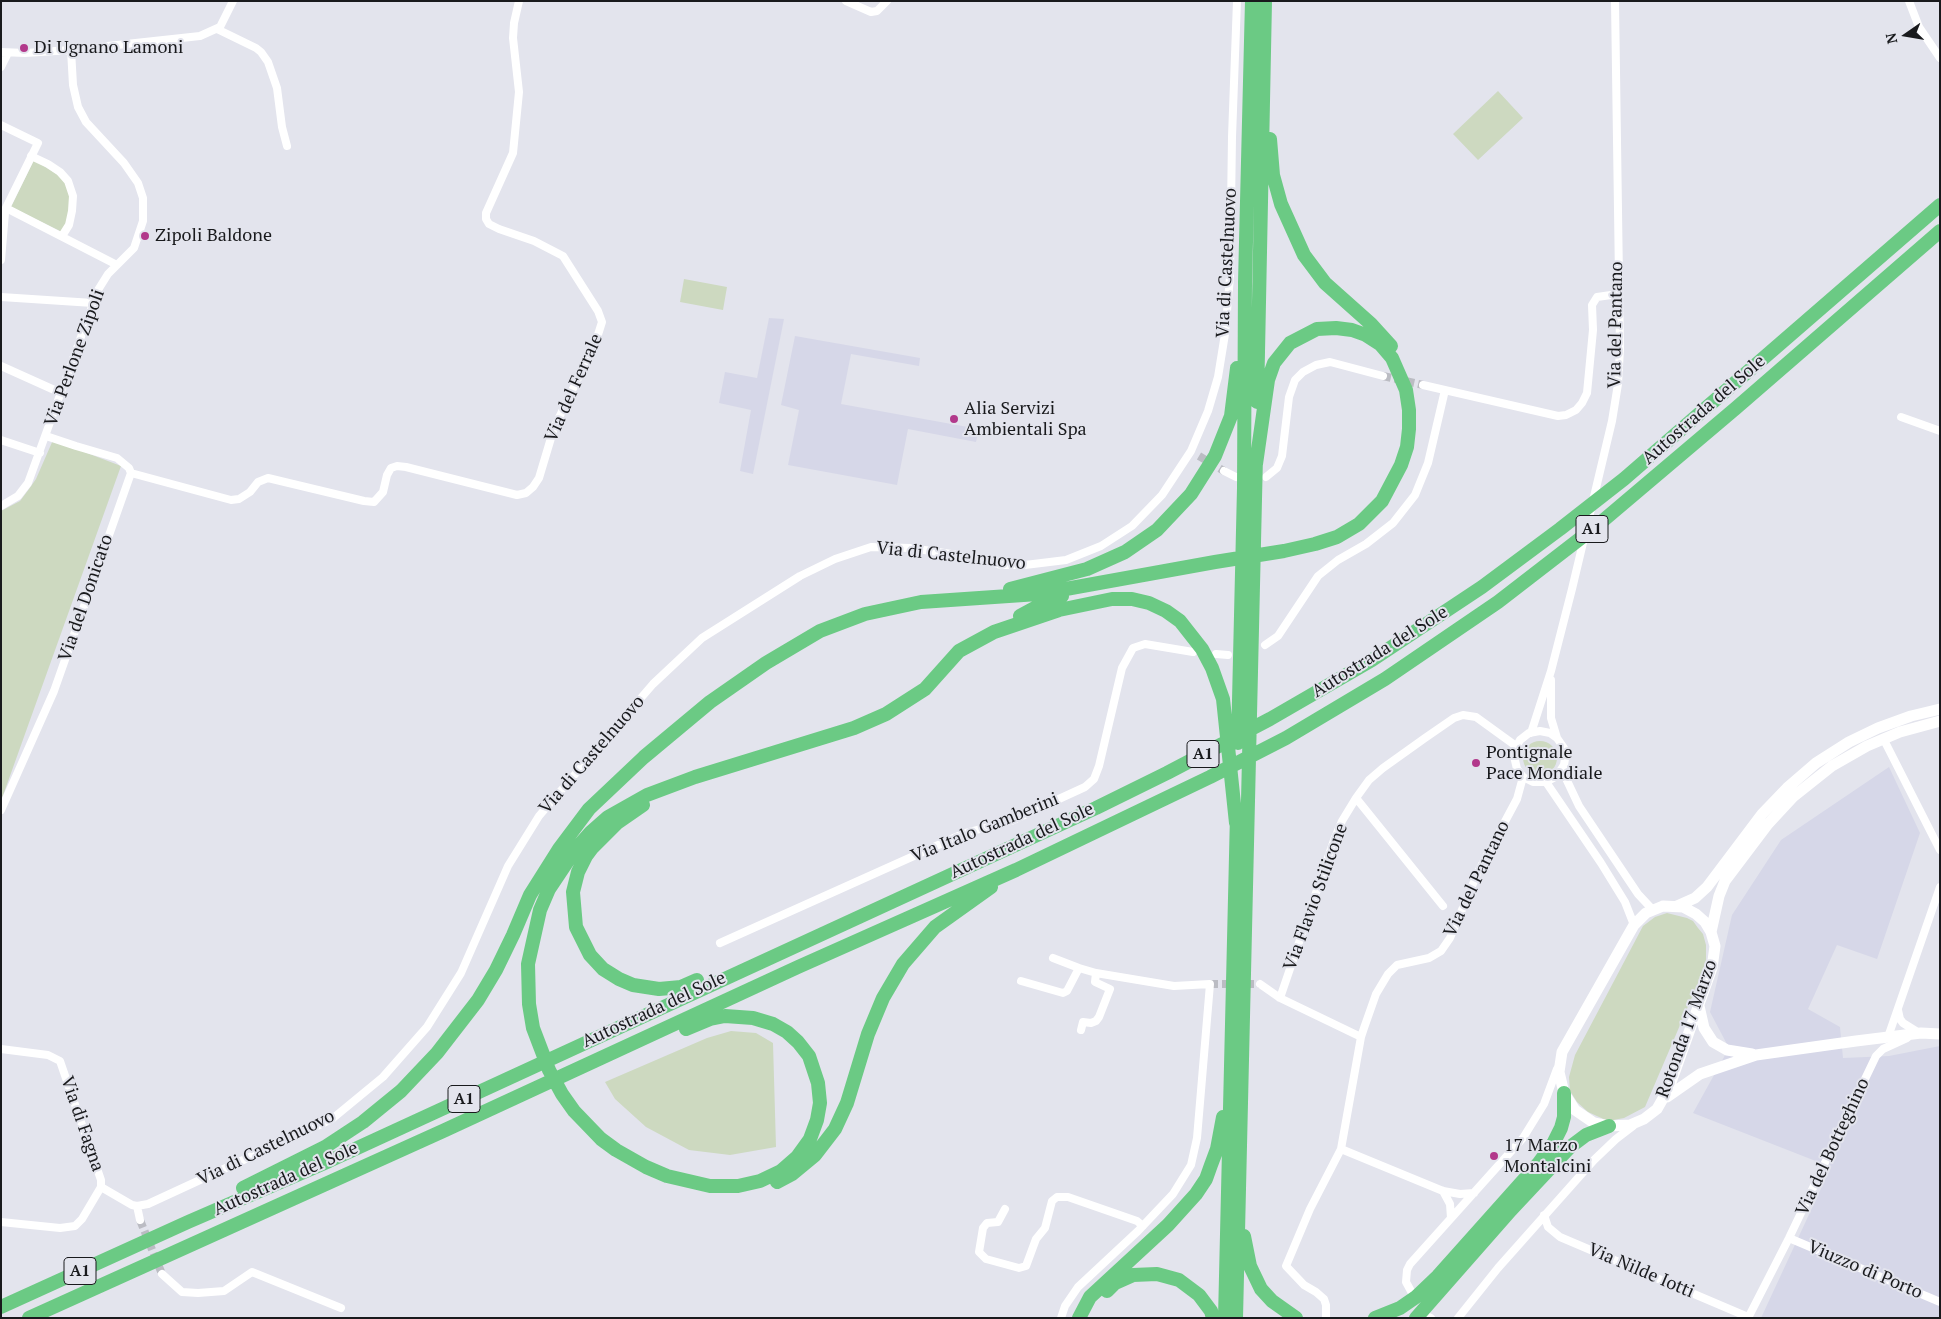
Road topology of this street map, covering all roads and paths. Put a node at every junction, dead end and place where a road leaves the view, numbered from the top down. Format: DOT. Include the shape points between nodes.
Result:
graph roads {
  1 [pos="233,1"];
  2 [pos="519,1"];
  3 [pos="846,1"];
  4 [pos="887,1"];
  5 [pos="1237,1"];
  6 [pos="1252,1"];
  7 [pos="1265,1"];
  8 [pos="1615,1"];
  9 [pos="1909,1"];
  10 [pos="217,29"];
  11 [pos="71,50"];
  12 [pos="5,53"];
  13 [pos="1940,58"];
  14 [pos="1,67"];
  15 [pos="1264,68"];
  16 [pos="1,125"];
  17 [pos="287,146"];
  18 [pos="32,156"];
  19 [pos="1940,205"];
  20 [pos="6,208"];
  21 [pos="1,218"];
  22 [pos="1940,232"];
  23 [pos="62,236"];
  24 [pos="1,258"];
  25 [pos="117,264"];
  26 [pos="1245,282"];
  27 [pos="1618,294"];
  28 [pos="1,297"];
  29 [pos="93,304"];
  30 [pos="1,366"];
  31 [pos="1383,376"];
  32 [pos="1423,385"];
  33 [pos="1445,390"];
  34 [pos="60,393"];
  35 [pos="1901,417"];
  36 [pos="1940,431"];
  37 [pos="46,436"];
  38 [pos="1,440"];
  39 [pos="1191,451"];
  40 [pos="40,453"];
  41 [pos="1198,456"];
  42 [pos="1256,464"];
  43 [pos="1224,471"];
  44 [pos="131,473"];
  45 [pos="1236,477"];
  46 [pos="1266,477"];
  47 [pos="1,506"];
  48 [pos="968,600"];
  49 [pos="994,632"];
  50 [pos="1265,645"];
  51 [pos="1193,652"];
  52 [pos="1216,654"];
  53 [pos="1228,655"];
  54 [pos="1551,671"];
  55 [pos="1940,710"];
  56 [pos="1940,721"];
  57 [pos="1531,732"];
  58 [pos="1558,738"];
  59 [pos="1883,738"];
  60 [pos="1516,746"];
  61 [pos="1562,770"];
  62 [pos="1523,777"];
  63 [pos="1546,782"];
  64 [pos="674,784"];
  65 [pos="1356,798"];
  66 [pos="1,810"];
  67 [pos="1242,821"];
  68 [pos="1940,850"];
  69 [pos="1016,870"];
  70 [pos="544,872"];
  71 [pos="1940,887"];
  72 [pos="1443,906"];
  73 [pos="1677,906"];
  74 [pos="1652,909"];
  75 [pos="1634,925"];
  76 [pos="1712,932"];
  77 [pos="720,943"];
  78 [pos="1053,958"];
  79 [pos="1079,968"];
  80 [pos="737,972"];
  81 [pos="1096,973"];
  82 [pos="1021,981"];
  83 [pos="1260,984"];
  84 [pos="1280,998"];
  85 [pos="1699,1005"];
  86 [pos="1898,1008"];
  87 [pos="1940,1028"];
  88 [pos="1081,1030"];
  89 [pos="1922,1033"];
  90 [pos="1940,1034"];
  91 [pos="1361,1037"];
  92 [pos="1888,1037"];
  93 [pos="634,1043"];
  94 [pos="535,1046"];
  95 [pos="1,1049"];
  96 [pos="1756,1055"];
  97 [pos="1560,1060"];
  98 [pos="1230,1087"];
  99 [pos="1564,1093"];
  100 [pos="559,1096"];
  101 [pos="1663,1100"];
  102 [pos="1638,1122"];
  103 [pos="1608,1126"];
  104 [pos="1341,1149"];
  105 [pos="1238,1175"];
  106 [pos="101,1187"];
  107 [pos="1443,1191"];
  108 [pos="1474,1193"];
  109 [pos="137,1206"];
  110 [pos="1005,1209"];
  111 [pos="1544,1215"];
  112 [pos="1451,1218"];
  113 [pos="140,1220"];
  114 [pos="1,1222"];
  115 [pos="188,1222"];
  116 [pos="1142,1226"];
  117 [pos="1789,1238"];
  118 [pos="162,1274"];
  119 [pos="1438,1276"];
  120 [pos="1412,1293"];
  121 [pos="1940,1302"];
  122 [pos="1,1307"];
  123 [pos="341,1308"];
  124 [pos="1427,1317"];
  125 [pos="1460,1317"];
  126 [pos="1748,1317"];
  127 [pos="29,1318"];
  128 [pos="1061,1318"];
  129 [pos="1079,1318"];
  130 [pos="1089,1318"];
  131 [pos="1213,1318"];
  132 [pos="1225,1318"];
  133 [pos="1236,1318"];
  134 [pos="1296,1318"];
  135 [pos="1326,1318"];
  136 [pos="1375,1318"];
  137 [pos="1404,1318"];
  1 -- 10 [label="street"];
  2 -- 44 [label="street, Via del Ferrale" via="513,38 519,92 513,153 486,212 486,219 499,229 563,256 602,322 554,428 539,478 533,487 517,495 398,466 391,468 383,492 374,502 268,478 258,482 239,499 231,500"];
  3 -- 4 [label="street" via="871,12"];
  5 -- 39 [label="street, Via di Castelnuovo" via="1230,277 1225,334 1218,377"];
  6 -- 26 [label="highway"];
  7 -- 15 [label="highway"];
  8 -- 27 [label="street, Via del Pantano"];
  9 -- 13 [label="street" via="1922,33"];
  10 -- 11 [label="street" via="200,36"];
  10 -- 17 [label="street" via="256,48 268,62 278,88"];
  11 -- 12 [label="street"];
  11 -- 25 [label="street, Via Perlone Zipoli" via="74,94 81,113 131,172 143,198 144,216 139,238 131,252"];
  12 -- 14 [label="street"];
  15 -- 42 [label="highway"];
  15 -- 49 [label="highway" via="1274,175 1281,204 1295,238 1325,283 1388,342 1407,378 1414,410 1414,429 1402,474 1386,504 1361,527 1316,549 1070,594 1046,602"];
  16 -- 18 [label="street" via="38,143"];
  18 -- 20 [label="street"];
  18 -- 23 [label="street" via="60,172 68,181 73,196 72,211"];
  19 -- 80 [label="highway, Autostrada del Sole / A1" via="1624,479 1482,587 1372,660 1270,719 1088,812"];
  20 -- 21 [label="street"];
  20 -- 23 [label="street"];
  20 -- 24 [label="street"];
  22 -- 69 [label="highway, Autostrada del Sole / A1" via="1599,524 1498,602 1385,679 1286,738"];
  23 -- 25 [label="street"];
  25 -- 29 [label="street, Via Perlone Zipoli" via="102,282"];
  26 -- 48 [label="highway" via="1230,416 1215,456 1191,494 1157,530 1125,552 1087,570"];
  26 -- 67 [label="highway"];
  27 -- 33 [label="street" via="1597,297 1592,305 1587,393 1582,403 1566,415 1558,416"];
  27 -- 54 [label="street, Via del Pantano" via="1620,349 1612,421"];
  28 -- 29 [label="street"];
  29 -- 34 [label="street, Via Perlone Zipoli"];
  30 -- 34 [label="street"];
  31 -- 46 [label="street" via="1330,362 1304,372 1295,380 1289,397 1282,456 1277,468"];
  32 -- 33 [label="street"];
  33 -- 50 [label="street" via="1428,463 1415,494 1394,524 1318,576 1278,636"];
  34 -- 37 [label="street, Via Perlone Zipoli"];
  35 -- 36 [label="street"];
  37 -- 40 [label="street, Via Perlone Zipoli"];
  37 -- 44 [label="street" via="117,458"];
  38 -- 40 [label="street"];
  39 -- 41 [label="street"];
  39 -- 109 [label="street, Via di Castelnuovo" via="1162,496 1132,526 1101,546 1066,560 1002,565 949,553 871,547 835,559 800,576 702,638 653,684 539,816 508,866 462,973 427,1027 383,1077 332,1119 148,1204"];
  40 -- 47 [label="street, Via Perlone Zipoli" via="23,490"];
  42 -- 48 [label="highway" via="1268,380 1274,363 1290,343 1317,329 1336,328 1366,335 1380,344 1392,358 1406,390 1409,410 1407,447 1391,487 1359,524 1336,537 1284,551 1038,594"];
  42 -- 67 [label="highway"];
  43 -- 45 [label="street"];
  44 -- 66 [label="street, Via del Donicato" via="54,691"];
  48 -- 70 [label="highway" via="921,602 865,614 820,630 766,663 710,702 644,757 589,810"];
  49 -- 64 [label="highway" via="958,651 925,689 886,714 854,728"];
  49 -- 67 [label="highway" via="1059,610 1112,599 1132,599 1166,611 1180,622 1202,649 1212,668 1222,699"];
  51 -- 77 [label="street, Via Italo Gamberini" via="1146,644 1133,648 1122,668 1099,766 1094,779 1085,787 1012,821 965,833"];
  52 -- 53 [label="street"];
  54 -- 57 [label="street, Via del Pantano"];
  54 -- 58 [label="street, Via del Pantano" via="1551,718"];
  55 -- 73 [label="main road" via="1878,728 1816,763 1762,814 1707,887 1695,898"];
  56 -- 59 [label="main road, Rotonda 17 Marzo"];
  57 -- 58 [label="street" via="1542,731"];
  57 -- 60 [label="street, Via del Pantano"];
  58 -- 61 [label="street, Via del Pantano" via="1565,755"];
  59 -- 68 [label="street"];
  59 -- 76 [label="main road, Rotonda 17 Marzo" via="1832,766 1780,810 1724,884"];
  60 -- 62 [label="street" via="1514,762"];
  60 -- 65 [label="street, Via Flavio Stilicone" via="1476,717 1463,715 1383,768"];
  61 -- 63 [label="street"];
  61 -- 74 [label="street, Via del Pantano" via="1579,806 1638,894"];
  62 -- 63 [label="street" via="1533,782"];
  62 -- 91 [label="street, Via del Pantano" via="1516,799 1446,944 1429,958 1397,965 1388,974 1376,994"];
  63 -- 75 [label="street" via="1601,863 1625,902"];
  64 -- 80 [label="highway" via="617,822 592,848 578,872 573,892 576,927 590,955 603,969 633,985 659,989 681,987 724,968"];
  64 -- 94 [label="highway" via="608,817 575,850 549,889 540,910 528,964"];
  65 -- 72 [label="street, Via Flavio Stilicone"];
  65 -- 84 [label="street, Via Flavio Stilicone" via="1334,840"];
  67 -- 98 [label="highway"];
  67 -- 105 [label="highway"];
  69 -- 93 [label="highway, Autostrada del Sole / A1"];
  69 -- 100 [label="highway" via="935,927 903,964 883,998 868,1034 847,1103 835,1130 815,1155 774,1184 720,1194 661,1183 623,1164 593,1142 565,1112"];
  70 -- 94 [label="highway" via="527,921 520,964 524,1024"];
  70 -- 115 [label="highway" via="530,894 496,970 471,1011 401,1091 325,1147 212,1204"];
  71 -- 86 [label="street"];
  73 -- 74 [label="main road"];
  73 -- 76 [label="main road" via="1700,917"];
  74 -- 75 [label="main road, Rotonda 17 Marzo"];
  75 -- 97 [label="main road, Rotonda 17 Marzo"];
  76 -- 85 [label="main road, Rotonda 17 Marzo" via="1714,962"];
  78 -- 79 [label="street"];
  79 -- 81 [label="street"];
  79 -- 82 [label="street" via="1063,993"];
  80 -- 115 [label="highway, Autostrada del Sole / A1" via="338,1157"];
  81 -- 88 [label="street" via="1095,982 1110,989 1096,1021 1084,1022"];
  81 -- 116 [label="street" via="1174,986 1210,984 1194,1155 1178,1187"];
  83 -- 84 [label="street"];
  84 -- 91 [label="street"];
  85 -- 96 [label="main road" via="1704,1028 1713,1042 1727,1050"];
  85 -- 101 [label="main road, Rotonda 17 Marzo"];
  86 -- 89 [label="street" via="1903,1023"];
  86 -- 92 [label="street"];
  87 -- 89 [label="main road"];
  89 -- 90 [label="main road"];
  89 -- 92 [label="main road"];
  89 -- 117 [label="street, Via del Botteghino" via="1887,1046 1876,1056"];
  91 -- 104 [label="street, Via del Pantano"];
  92 -- 96 [label="main road"];
  93 -- 100 [label="highway" via="646,1047 710,1019 725,1016 753,1018 773,1024 798,1042 814,1068 820,1102 810,1139 781,1171 760,1181 738,1186 710,1186 666,1176 616,1150"];
  93 -- 127 [label="highway, Autostrada del Sole / A1"];
  94 -- 100 [label="highway" via="542,1075"];
  95 -- 106 [label="street, Via di Fagna" via="48,1054 60,1061 100,1174"];
  96 -- 101 [label="main road" via="1700,1074"];
  97 -- 99 [label="main road, Rotonda 17 Marzo"];
  97 -- 108 [label="street" via="1549,1094 1534,1123"];
  98 -- 129 [label="highway" via="1217,1149 1206,1179 1168,1225 1090,1297"];
  98 -- 132 [label="highway"];
  99 -- 103 [label="main road, Rotonda 17 Marzo" via="1579,1114 1594,1123"];
  99 -- 119 [label="highway" via="1563,1122 1548,1150"];
  101 -- 102 [label="main road, Rotonda 17 Marzo"];
  102 -- 103 [label="main road, Rotonda 17 Marzo"];
  102 -- 111 [label="street" via="1600,1153"];
  103 -- 124 [label="highway" via="1586,1135 1570,1147 1510,1210"];
  104 -- 107 [label="street"];
  104 -- 135 [label="street, Via del Pantano" via="1310,1209 1286,1266 1324,1300"];
  105 -- 133 [label="highway"];
  105 -- 134 [label="highway" via="1250,1266 1268,1296"];
  106 -- 109 [label="street"];
  106 -- 114 [label="street, Via di Fagna" via="82,1219 74,1226 60,1228"];
  107 -- 108 [label="street"];
  107 -- 112 [label="street"];
  108 -- 112 [label="street"];
  109 -- 113 [label="street"];
  110 -- 116 [label="street" via="998,1222 988,1223 984,1228 979,1252 986,1259 1019,1268 1026,1266 1036,1239 1045,1228 1052,1201 1057,1197 1068,1197 1137,1221"];
  111 -- 125 [label="street"];
  111 -- 126 [label="street, Via Nilde Iotti" via="1548,1227 1560,1237"];
  112 -- 120 [label="street" via="1408,1267 1406,1282"];
  115 -- 122 [label="highway, Autostrada del Sole / A1"];
  116 -- 128 [label="street" via="1078,1287"];
  117 -- 121 [label="street, Viuzzo di Porto"];
  117 -- 126 [label="street, Via del Botteghino"];
  118 -- 123 [label="street" via="182,1292 198,1293 224,1291 252,1272"];
  119 -- 136 [label="highway" via="1408,1304"];
  119 -- 137 [label="highway"];
  130 -- 131 [label="highway" via="1099,1300 1115,1283 1133,1275 1157,1274 1179,1280 1199,1295"];
}
